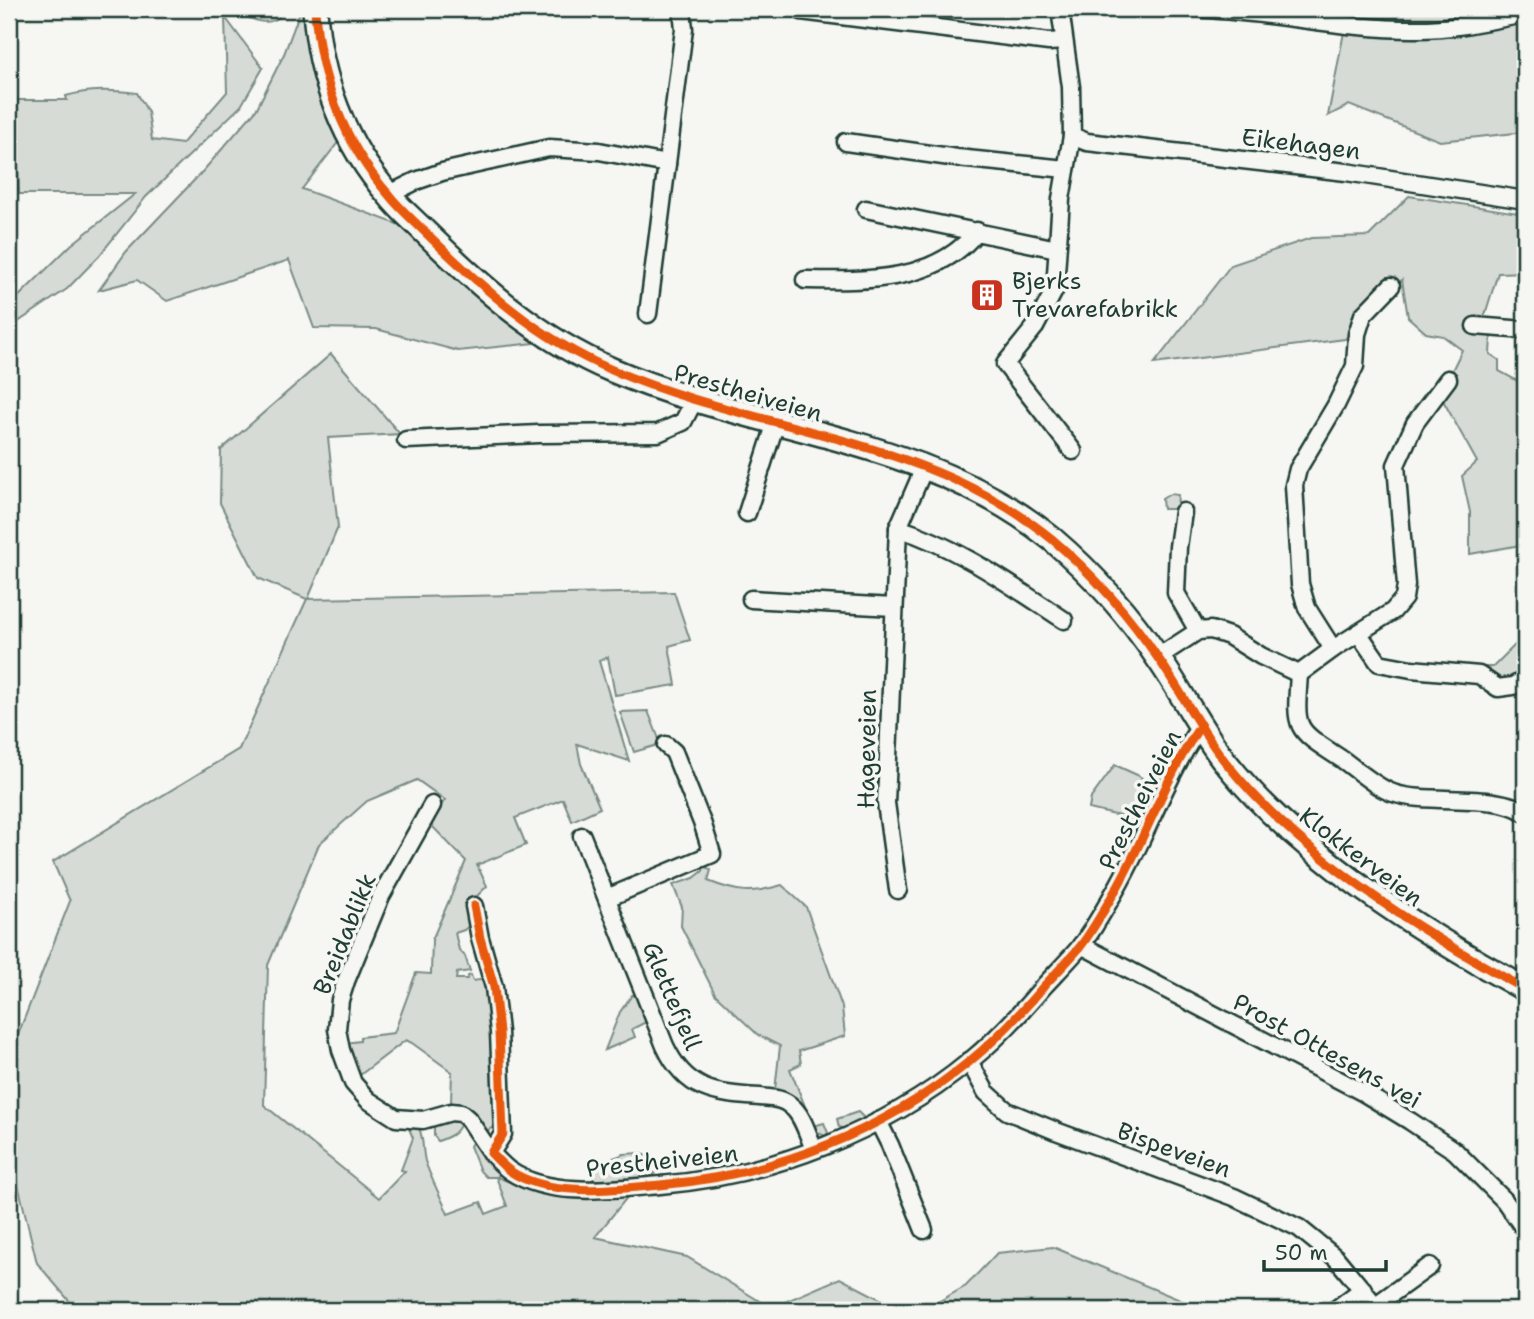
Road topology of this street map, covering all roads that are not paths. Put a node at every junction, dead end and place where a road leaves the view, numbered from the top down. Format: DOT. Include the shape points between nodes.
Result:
graph roads {
  1 [pos="315,9"];
  2 [pos="682,9"];
  3 [pos="1060,9"];
  4 [pos="1205,9"];
  5 [pos="802,11"];
  6 [pos="1525,14"];
  7 [pos="1063,41"];
  8 [pos="1072,136"];
  9 [pos="846,142"];
  10 [pos="667,164"];
  11 [pos="1066,169"];
  12 [pos="388,195"];
  13 [pos="1525,200"];
  14 [pos="866,209"];
  15 [pos="977,231"];
  16 [pos="1057,249"];
  17 [pos="805,279"];
  18 [pos="1391,286"];
  19 [pos="648,314"];
  20 [pos="1475,326"];
  21 [pos="1525,330"];
  22 [pos="1448,379"];
  23 [pos="695,400"];
  24 [pos="776,422"];
  25 [pos="407,440"];
  26 [pos="1073,451"];
  27 [pos="925,466"];
  28 [pos="1183,512"];
  29 [pos="747,513"];
  30 [pos="898,528"];
  31 [pos="751,599"];
  32 [pos="894,607"];
  33 [pos="1064,620"];
  34 [pos="1198,631"];
  35 [pos="1359,634"];
  36 [pos="1333,649"];
  37 [pos="1158,657"];
  38 [pos="1299,674"];
  39 [pos="1525,679"];
  40 [pos="1201,725"];
  41 [pos="666,745"];
  42 [pos="432,805"];
  43 [pos="1525,813"];
  44 [pos="582,836"];
  45 [pos="898,890"];
  46 [pos="607,898"];
  47 [pos="474,906"];
  48 [pos="1081,946"];
  49 [pos="1525,989"];
  50 [pos="970,1061"];
  51 [pos="878,1121"];
  52 [pos="814,1149"];
  53 [pos="491,1153"];
  54 [pos="923,1230"];
  55 [pos="1525,1230"];
  56 [pos="1430,1266"];
  57 [pos="1363,1289"];
  58 [pos="1377,1307"];
  59 [pos="1335,1310"];
  1 -- 12 [label="street, Prestheiveien" via="325,71 338,112 355,150"];
  2 -- 10 [label="street" via="684,29"];
  3 -- 7 [label="street"];
  4 -- 6 [label="street" via="1419,29"];
  5 -- 7 [label="street"];
  7 -- 8 [label="street" via="1072,87"];
  8 -- 11 [label="street"];
  8 -- 13 [label="street, Eikehagen" via="1087,142 1346,172"];
  9 -- 11 [label="street"];
  10 -- 12 [label="street" via="599,151 549,148 442,172"];
  10 -- 19 [label="street"];
  11 -- 16 [label="street"];
  12 -- 23 [label="street, Prestheiveien" via="485,288 541,332 611,370"];
  14 -- 15 [label="street"];
  15 -- 16 [label="street"];
  15 -- 17 [label="street" via="954,255 912,273"];
  16 -- 26 [label="street" via="1055,289 1035,327 1005,363"];
  18 -- 36 [label="street" via="1363,315 1355,366 1294,485 1300,584 1307,608"];
  20 -- 21 [label="street"];
  22 -- 35 [label="street" via="1415,424 1396,464 1404,598"];
  23 -- 24 [label="street, Prestheiveien"];
  23 -- 25 [label="street" via="683,422 658,433"];
  24 -- 27 [label="street, Prestheiveien"];
  24 -- 29 [label="street"];
  27 -- 30 [label="street, Hageveien"];
  27 -- 37 [label="street, Prestheiveien" via="988,496 1050,537 1108,593"];
  28 -- 34 [label="street" via="1176,593"];
  30 -- 32 [label="street, Hageveien"];
  30 -- 33 [label="street" via="961,556"];
  31 -- 32 [label="street"];
  32 -- 45 [label="street, Hageveien" via="886,803"];
  34 -- 37 [label="street"];
  34 -- 38 [label="street" via="1229,636"];
  35 -- 36 [label="street"];
  35 -- 39 [label="street" via="1379,663 1479,676 1498,688"];
  36 -- 38 [label="street"];
  37 -- 40 [label="street, Prestheiveien"];
  38 -- 43 [label="street" via="1297,719 1306,736 1392,793 1500,803"];
  40 -- 48 [label="street, Prestheiveien" via="1182,753 1119,884"];
  40 -- 49 [label="street, Klokkerveien" via="1224,761 1302,840 1390,906"];
  41 -- 46 [label="street" via="674,752 712,854"];
  42 -- 53 [label="street, Breidablikk" via="381,895 346,981 337,1030 353,1083 368,1100 396,1118 424,1121 461,1113"];
  44 -- 46 [label="street, Glettefjell"];
  46 -- 52 [label="street, Glettefjell" via="665,1046 682,1074 718,1093 773,1098 791,1105"];
  47 -- 53 [label="street" via="494,986 499,1032 503,1134"];
  48 -- 50 [label="street, Prestheiveien"];
  48 -- 55 [label="street, Prost Ottesens vei" via="1410,1121 1455,1151 1504,1200"];
  50 -- 51 [label="street, Prestheiveien"];
  50 -- 57 [label="street, Bispeveien" via="986,1092 1007,1111 1234,1197 1299,1228 1336,1258"];
  51 -- 52 [label="street, Prestheiveien"];
  51 -- 54 [label="street"];
  52 -- 53 [label="street, Prestheiveien" via="741,1174 613,1189 576,1189 527,1180"];
  56 -- 58 [label="street, Bispeveien"];
  57 -- 58 [label="street, Bispeveien"];
  57 -- 59 [label="street"];
}
